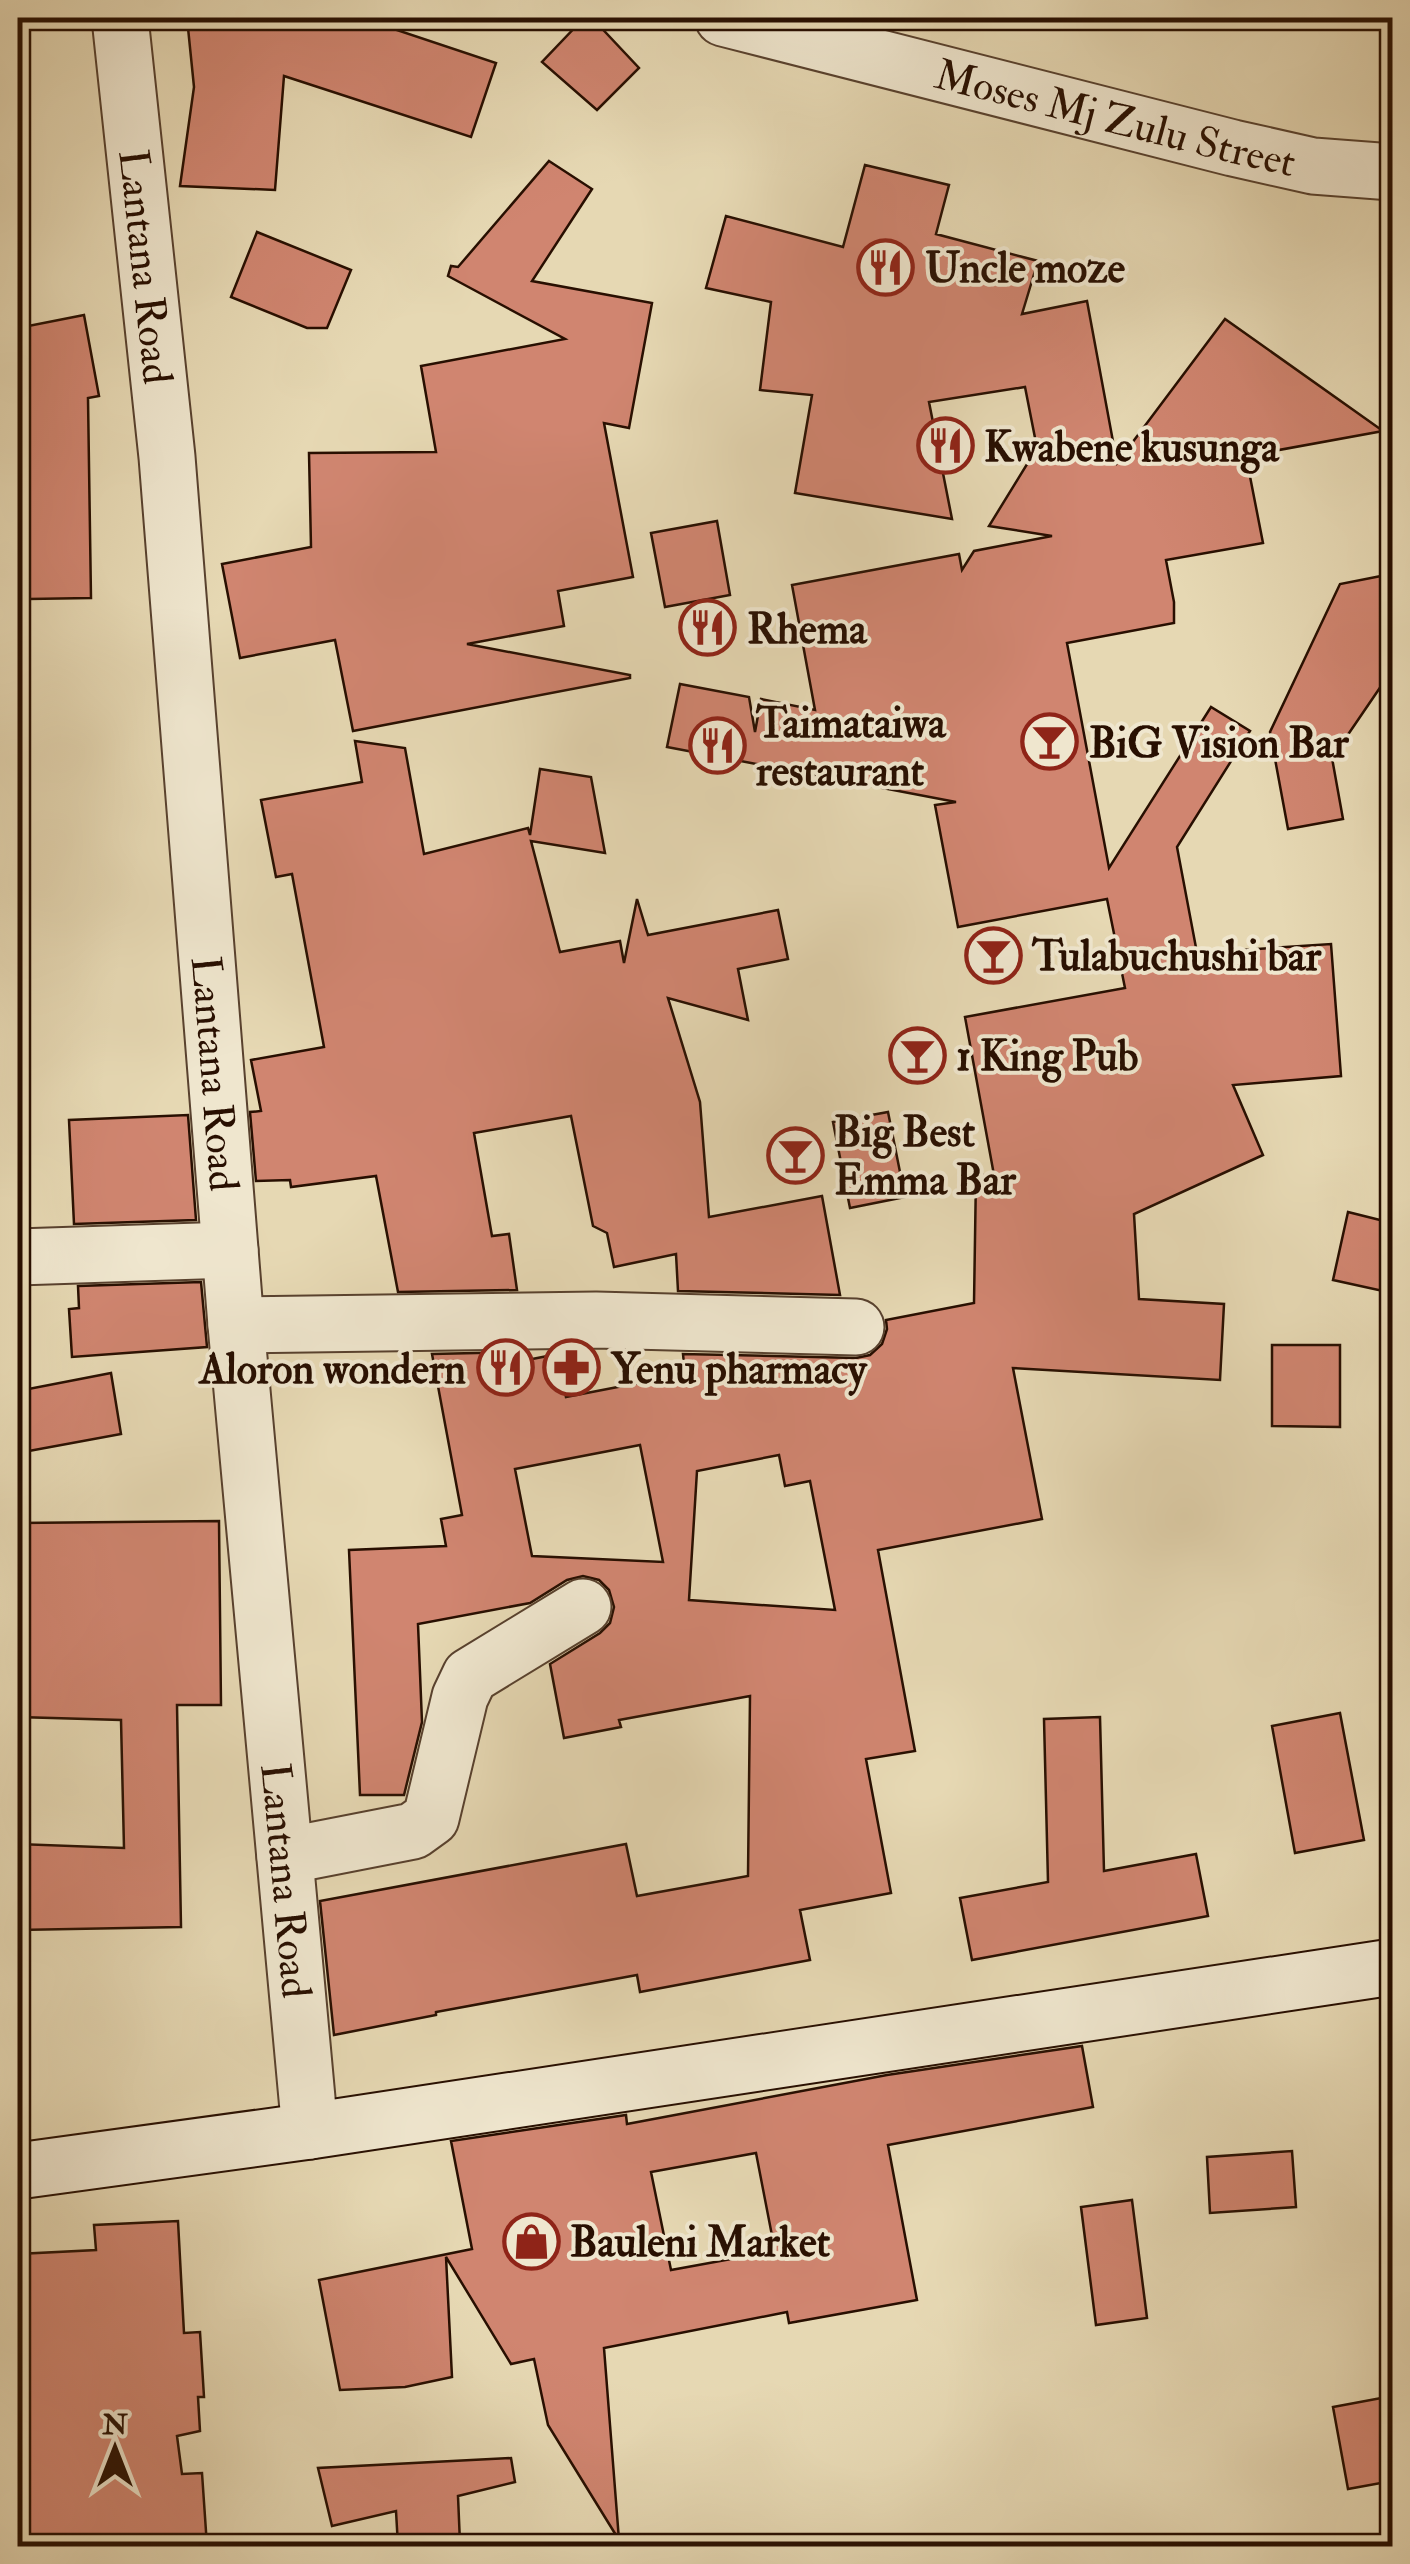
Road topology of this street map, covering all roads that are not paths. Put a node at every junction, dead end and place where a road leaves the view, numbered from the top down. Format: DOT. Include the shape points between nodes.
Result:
graph roads {
  1 [pos="120,18"];
  2 [pos="723,18"];
  3 [pos="869,34"];
  4 [pos="1392,172"];
  5 [pos="230,1250"];
  6 [pos="18,1256"];
  7 [pos="236,1325"];
  8 [pos="856,1327"];
  9 [pos="583,1607"];
  10 [pos="285,1856"];
  11 [pos="1392,1968"];
  12 [pos="310,2131"];
  13 [pos="18,2171"];
  1 -- 5 [label="street, Lantana Road" via="167,457"];
  2 -- 3 [label="street, Moses Mj Zulu Street"];
  3 -- 4 [label="street, Moses Mj Zulu Street" via="1233,148 1313,166"];
  5 -- 6 [label="street"];
  5 -- 7 [label="street, Lantana Road"];
  7 -- 8 [label="street" via="596,1320"];
  7 -- 10 [label="street, Lantana Road"];
  9 -- 10 [label="street" via="470,1676 431,1818 413,1831"];
  10 -- 12 [label="street, Lantana Road"];
  11 -- 12 [label="street"];
  12 -- 13 [label="street"];
}
